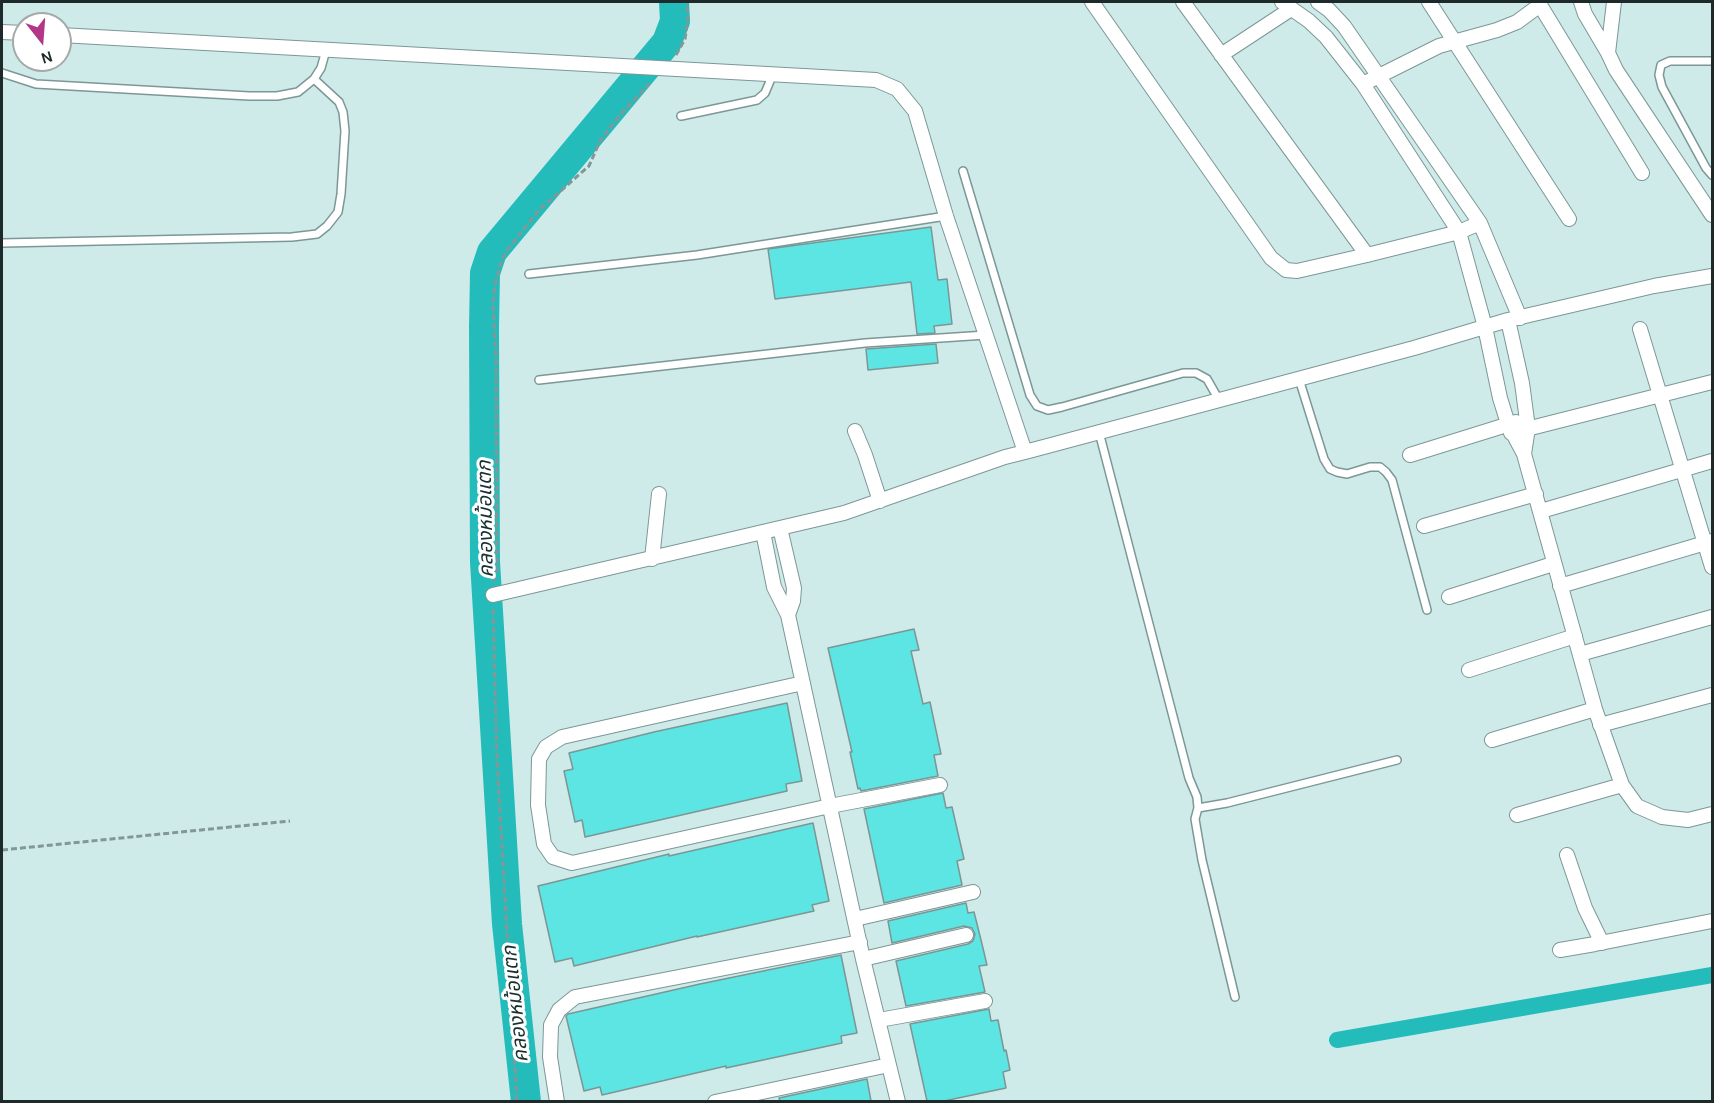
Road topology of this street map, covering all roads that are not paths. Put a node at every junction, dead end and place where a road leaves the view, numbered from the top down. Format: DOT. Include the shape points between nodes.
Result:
graph roads {
  1 [pos="1092,2"];
  2 [pos="1183,2"];
  3 [pos="1318,2"];
  4 [pos="1429,2"];
  5 [pos="1581,2"];
  6 [pos="1614,2"];
  7 [pos="1539,3"];
  8 [pos="1287,5"];
  9 [pos="72,36"];
  10 [pos="1455,41"];
  11 [pos="326,50"];
  12 [pos="1608,53"];
  13 [pos="1221,55"];
  14 [pos="1713,61"];
  15 [pos="2,73"];
  16 [pos="774,74"];
  17 [pos="1379,77"];
  18 [pos="314,79"];
  19 [pos="1363,84"];
  20 [pos="681,116"];
  21 [pos="963,171"];
  22 [pos="1642,173"];
  23 [pos="1713,175"];
  24 [pos="1713,215"];
  25 [pos="946,216"];
  26 [pos="1569,219"];
  27 [pos="1480,223"];
  28 [pos="1459,232"];
  29 [pos="2,243"];
  30 [pos="1367,255"];
  31 [pos="529,274"];
  32 [pos="1713,276"];
  33 [pos="1514,319"];
  34 [pos="1485,327"];
  35 [pos="1640,329"];
  36 [pos="986,335"];
  37 [pos="1299,379"];
  38 [pos="539,380"];
  39 [pos="1713,382"];
  40 [pos="1661,395"];
  41 [pos="1219,400"];
  42 [pos="1527,424"];
  43 [pos="1509,428"];
  44 [pos="855,431"];
  45 [pos="1099,432"];
  46 [pos="1024,452"];
  47 [pos="1524,454"];
  48 [pos="1410,455"];
  49 [pos="1713,461"];
  50 [pos="1684,470"];
  51 [pos="660,494"];
  52 [pos="1536,494"];
  53 [pos="880,501"];
  54 [pos="1541,511"];
  55 [pos="1424,526"];
  56 [pos="780,528"];
  57 [pos="763,532"];
  58 [pos="1709,542"];
  59 [pos="652,559"];
  60 [pos="1553,564"];
  61 [pos="1713,567"];
  62 [pos="1560,585"];
  63 [pos="493,595"];
  64 [pos="1449,597"];
  65 [pos="1427,610"];
  66 [pos="788,615"];
  67 [pos="1713,617"];
  68 [pos="1575,636"];
  69 [pos="1580,654"];
  70 [pos="1469,670"];
  71 [pos="803,683"];
  72 [pos="1713,695"];
  73 [pos="1594,709"];
  74 [pos="1600,725"];
  75 [pos="1492,740"];
  76 [pos="1397,760"];
  77 [pos="940,785"];
  78 [pos="1622,785"];
  79 [pos="830,806"];
  80 [pos="1198,808"];
  81 [pos="1713,814"];
  82 [pos="1517,815"];
  83 [pos="1567,855"];
  84 [pos="973,892"];
  85 [pos="855,919"];
  86 [pos="1713,921"];
  87 [pos="966,935"];
  88 [pos="860,942"];
  89 [pos="1602,943"];
  90 [pos="1560,950"];
  91 [pos="863,959"];
  92 [pos="1235,997"];
  93 [pos="985,1001"];
  94 [pos="879,1020"];
  95 [pos="889,1065"];
  96 [pos="557,1101"];
  97 [pos="716,1101"];
  98 [pos="898,1101"];
  1 -- 30 [label="street" via="1278,266 1298,271"];
  2 -- 13 [label="street"];
  3 -- 17 [label="street" via="1344,26"];
  4 -- 10 [label="street"];
  5 -- 12 [label="street"];
  6 -- 12 [label="street"];
  7 -- 10 [label="street" via="1517,22"];
  7 -- 22 [label="street"];
  8 -- 13 [label="street"];
  8 -- 19 [label="street" via="1326,37"];
  9 -- 11 [label="street"];
  10 -- 17 [label="street"];
  10 -- 26 [label="street"];
  11 -- 16 [label="street"];
  11 -- 18 [label="lane"];
  12 -- 24 [label="street"];
  13 -- 30 [label="street"];
  14 -- 23 [label="lane" via="1670,61 1661,65 1659,75 1662,87"];
  15 -- 18 [label="lane" via="36,84 249,96 298,92"];
  16 -- 20 [label="lane" via="757,100"];
  16 -- 25 [label="street" via="876,80 897,89 915,111"];
  17 -- 19 [label="street"];
  17 -- 27 [label="street"];
  18 -- 29 [label="lane" via="339,102 345,131 338,212 317,234"];
  19 -- 28 [label="street"];
  21 -- 41 [label="lane" via="1030,395 1037,406 1048,410 1062,407 1183,373 1196,373 1207,379"];
  25 -- 31 [label="lane" via="697,255"];
  25 -- 36 [label="street"];
  27 -- 28 [label="street"];
  27 -- 33 [label="street"];
  28 -- 30 [label="street"];
  28 -- 34 [label="street"];
  32 -- 33 [label="street"];
  33 -- 34 [label="street"];
  33 -- 42 [label="street"];
  34 -- 37 [label="street"];
  34 -- 43 [label="street"];
  35 -- 40 [label="street"];
  36 -- 38 [label="lane" via="865,343"];
  36 -- 46 [label="street"];
  37 -- 41 [label="street"];
  37 -- 65 [label="lane" via="1330,469 1347,474 1380,467 1392,480"];
  39 -- 40 [label="street"];
  40 -- 42 [label="street"];
  40 -- 50 [label="street"];
  41 -- 45 [label="street"];
  42 -- 43 [label="street"];
  42 -- 47 [label="street"];
  43 -- 47 [label="street"];
  43 -- 48 [label="street"];
  44 -- 53 [label="street"];
  45 -- 46 [label="street"];
  45 -- 80 [label="lane"];
  46 -- 53 [label="street"];
  47 -- 52 [label="street"];
  49 -- 50 [label="street"];
  50 -- 54 [label="street"];
  50 -- 58 [label="street"];
  51 -- 59 [label="street"];
  52 -- 54 [label="street"];
  52 -- 55 [label="street"];
  53 -- 56 [label="street"];
  54 -- 60 [label="street"];
  56 -- 57 [label="street"];
  56 -- 66 [label="street" via="794,588"];
  57 -- 59 [label="street"];
  57 -- 66 [label="street" via="774,587"];
  58 -- 61 [label="street"];
  58 -- 62 [label="street"];
  59 -- 63 [label="street"];
  60 -- 62 [label="street"];
  60 -- 64 [label="street"];
  62 -- 68 [label="street"];
  66 -- 71 [label="street"];
  67 -- 69 [label="street"];
  68 -- 69 [label="street"];
  68 -- 70 [label="street"];
  69 -- 73 [label="street"];
  71 -- 79 [label="street"];
  71 -- 79 [label="street" via="562,737 546,747 539,759 538,805 544,844 553,857 572,863"];
  72 -- 74 [label="street"];
  73 -- 74 [label="street"];
  73 -- 75 [label="street"];
  74 -- 78 [label="street"];
  76 -- 80 [label="lane"];
  77 -- 79 [label="street"];
  78 -- 81 [label="street" via="1637,806 1662,817 1688,820"];
  78 -- 82 [label="street"];
  79 -- 85 [label="street"];
  80 -- 92 [label="lane" via="1195,819 1202,860"];
  83 -- 89 [label="street" via="1585,909"];
  84 -- 85 [label="street"];
  85 -- 88 [label="street"];
  86 -- 89 [label="street"];
  87 -- 91 [label="street"];
  88 -- 91 [label="street"];
  88 -- 96 [label="street" via="575,997 559,1010 551,1025 550,1058"];
  89 -- 90 [label="street"];
  91 -- 94 [label="street"];
  93 -- 94 [label="street"];
  94 -- 95 [label="street"];
  95 -- 97 [label="street"];
  95 -- 98 [label="street"];
}
